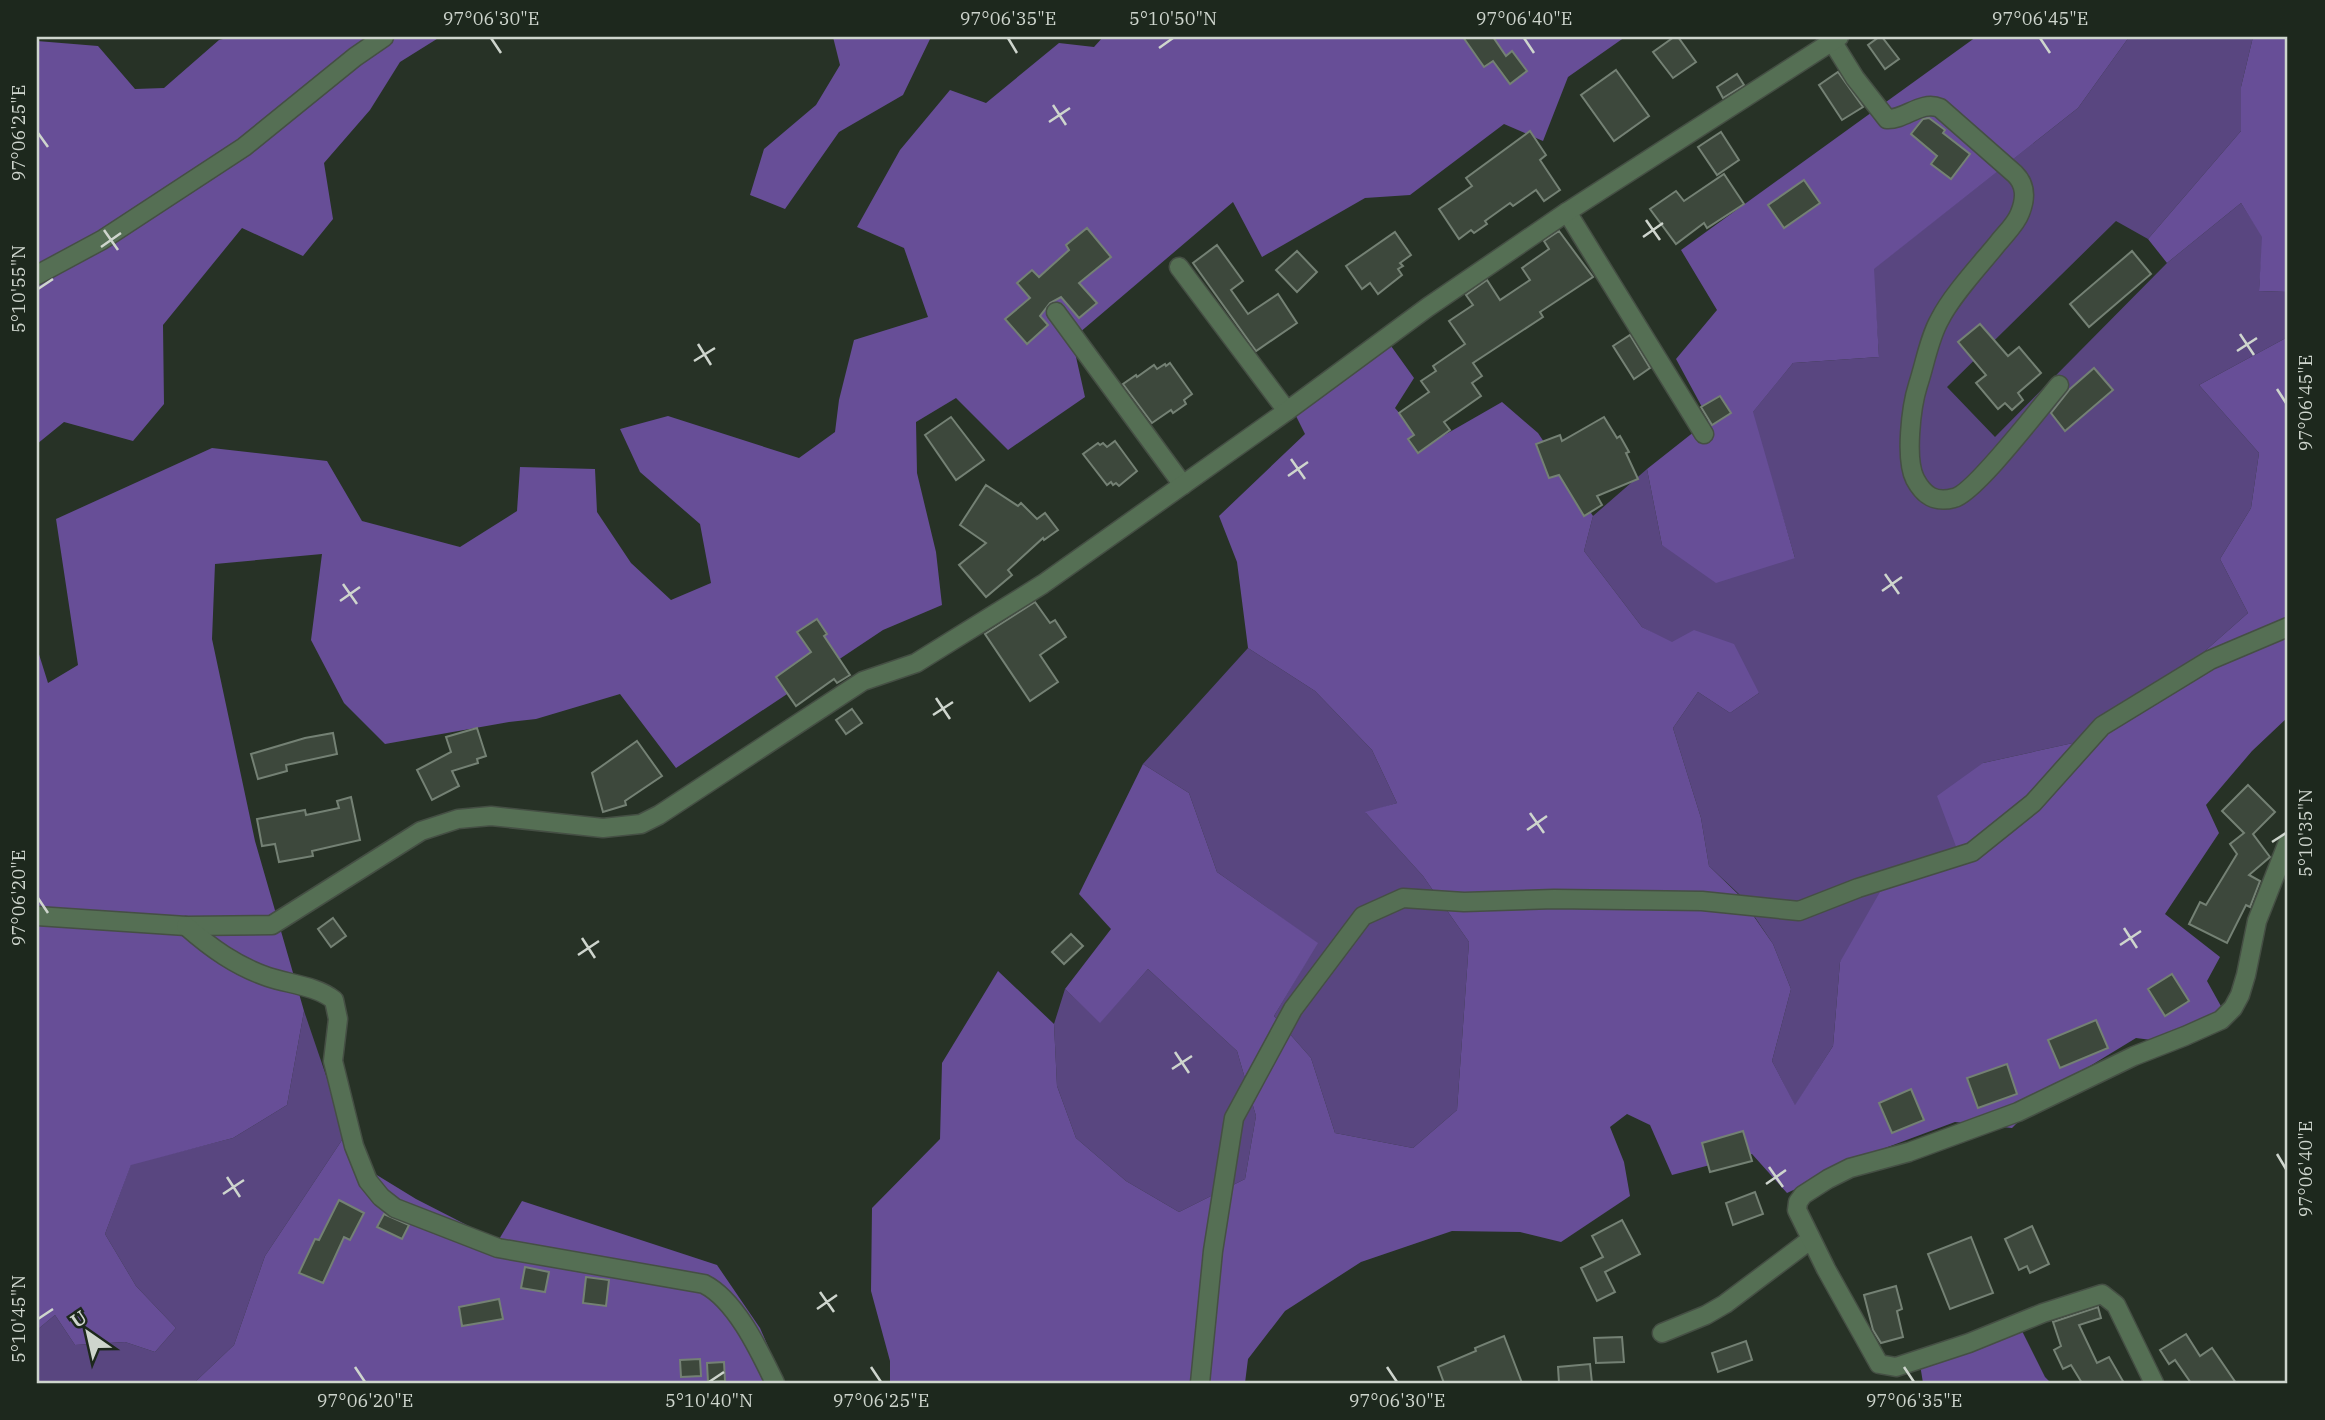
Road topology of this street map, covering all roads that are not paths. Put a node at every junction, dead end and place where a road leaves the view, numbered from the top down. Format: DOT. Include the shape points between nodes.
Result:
graph roads {
  1 [pos="384,37"];
  2 [pos="1835,39"];
  3 [pos="1567,212"];
  4 [pos="1179,267"];
  5 [pos="37,275"];
  6 [pos="1056,312"];
  7 [pos="2059,385"];
  8 [pos="1287,411"];
  9 [pos="1704,434"];
  10 [pos="1183,485"];
  11 [pos="2288,626"];
  12 [pos="2288,842"];
  13 [pos="37,916"];
  14 [pos="186,926"];
  15 [pos="1810,1240"];
  16 [pos="1662,1333"];
  17 [pos="775,1383"];
  18 [pos="1200,1383"];
  19 [pos="2154,1383"];
  1 -- 5 [label="street" via="244,147 102,240"];
  2 -- 3 [label="street"];
  2 -- 7 [label="street" via="1855,78 1886,118 1934,105 2015,174 2024,187 2016,222 1939,319 1912,418 1910,464 1923,493 1937,499 1956,498 1975,484"];
  3 -- 8 [label="street"];
  3 -- 9 [label="street"];
  4 -- 8 [label="street"];
  6 -- 10 [label="street"];
  8 -- 10 [label="street"];
  10 -- 14 [label="street" via="1043,584 916,663 863,681 676,806 641,824 603,828 491,816 458,819 421,831 272,925"];
  11 -- 18 [label="street" via="2210,660 2102,726 2033,803 1972,852 1799,911 1702,901 1403,898 1363,916 1293,1009 1234,1118 1213,1251"];
  12 -- 15 [label="street" via="2258,921 2239,995 2221,1020 2018,1112 1828,1179 1798,1202"];
  13 -- 14 [label="street"];
  14 -- 17 [label="street" via="224,957 334,1000 337,1084 360,1166 388,1202 412,1216 498,1248 704,1284 729,1304"];
  15 -- 16 [label="street" via="1726,1304"];
  15 -- 19 [label="street" via="1883,1366 1896,1367 2102,1294 2116,1305"];
}
